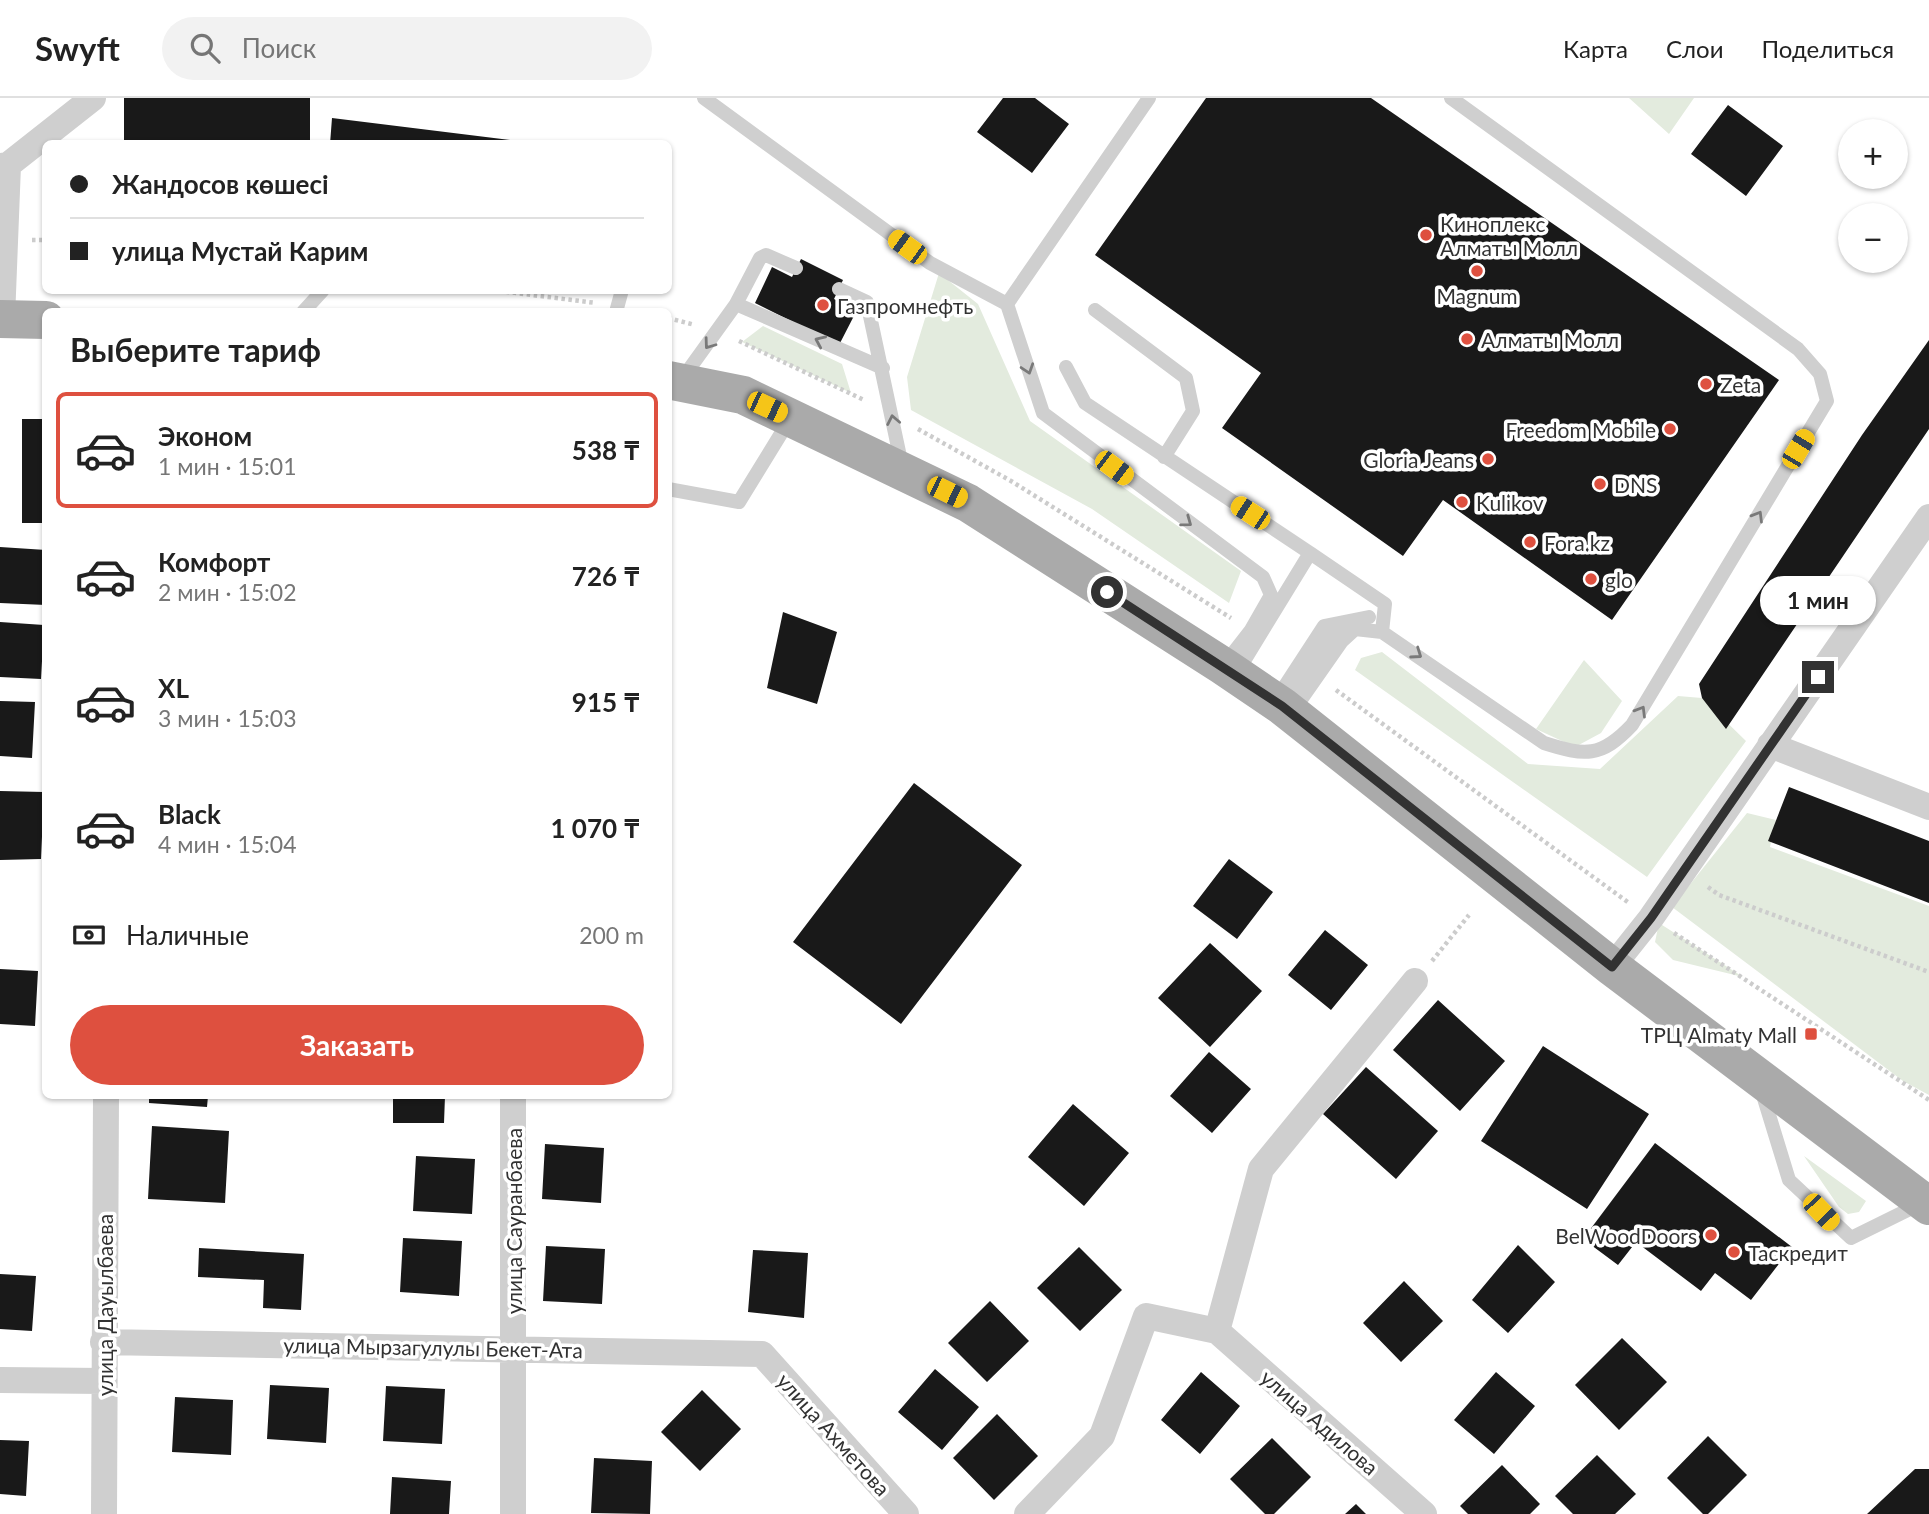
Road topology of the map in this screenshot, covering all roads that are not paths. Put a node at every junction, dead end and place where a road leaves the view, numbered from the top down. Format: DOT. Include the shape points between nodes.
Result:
graph roads {
  1 [pos="93,98"];
  2 [pos="704,98"];
  3 [pos="1149,98"];
  4 [pos="1451,98"];
  5 [pos="4,165"];
  6 [pos="796,268"];
  7 [pos="839,289"];
  8 [pos="319,294"];
  9 [pos="736,304"];
  10 [pos="1007,304"];
  11 [pos="307,308"];
  12 [pos="1095,310"];
  13 [pos="1,319"];
  14 [pos="42,320"];
  15 [pos="1066,367"];
  16 [pos="883,368"];
  17 [pos="674,382"];
  18 [pos="791,418"];
  19 [pos="1164,457"];
  20 [pos="903,471"];
  21 [pos="672,490"];
  22 [pos="1929,517"];
  23 [pos="1310,553"];
  24 [pos="1369,617"];
  25 [pos="1382,632"];
  26 [pos="1229,671"];
  27 [pos="1283,707"];
  28 [pos="1770,745"];
  29 [pos="1929,807"];
  30 [pos="1612,967"];
  31 [pos="1415,981"];
  32 [pos="1755,1072"];
  33 [pos="106,1099"];
  34 [pos="513,1099"];
  35 [pos="1927,1202"];
  36 [pos="1217,1331"];
  37 [pos="103,1342"];
  38 [pos="513,1348"];
  39 [pos="762,1354"];
  40 [pos="0,1380"];
  41 [pos="104,1381"];
  42 [pos="104,1514"];
  43 [pos="513,1514"];
  44 [pos="906,1514"];
  45 [pos="1027,1514"];
  46 [pos="1424,1514"];
  1 -- 5 [label="street"];
  2 -- 10 [label="lane" via="930,263"];
  3 -- 10 [label="lane"];
  25 -- 4 [label="lane, one-way" via="1544,743 1590,753 1613,746 1632,725 1827,401 1820,374 1798,349"];
  5 -- 13 [label="street"];
  6 -- 9 [label="lane" via="763,256"];
  7 -- 16 [label="lane" via="867,302"];
  8 -- 11 [label="lane"];
  16 -- 9 [label="lane, one-way"];
  9 -- 17 [label="lane, one-way"];
  10 -- 26 [label="lane, one-way" via="1042,412 1263,577 1271,595"];
  12 -- 19 [label="lane" via="1186,378 1193,411"];
  13 -- 14 [label="main road"];
  15 -- 19 [label="lane" via="1085,402"];
  20 -- 16 [label="lane, one-way"];
  17 -- 18 [label="main road" via="743,396"];
  18 -- 20 [label="main road"];
  18 -- 21 [label="lane" via="739,502"];
  19 -- 23 [label="lane"];
  20 -- 26 [label="main road" via="968,503"];
  22 -- 28 [label="street"];
  23 -- 25 [label="lane" via="1385,604"];
  23 -- 26 [label="lane"];
  24 -- 27 [label="lane" via="1324,626"];
  25 -- 27 [label="lane" via="1355,629 1334,633"];
  26 -- 27 [label="main road"];
  27 -- 30 [label="main road"];
  28 -- 29 [label="street"];
  28 -- 30 [label="street"];
  30 -- 32 [label="main road"];
  31 -- 36 [label="street" via="1261,1169"];
  32 -- 35 [label="main road"];
  32 -- 35 [label="lane" via="1790,1180 1837,1228 1851,1238"];
  33 -- 37 [label="street, улица Дауылбаева"];
  34 -- 38 [label="street, улица Сауранбаева"];
  36 -- 45 [label="street" via="1146,1316 1102,1436"];
  36 -- 46 [label="street, улица Адилова"];
  37 -- 38 [label="street, улица Мырзагулулы Бекет-Ата"];
  37 -- 41 [label="street, улица Дауылбаева"];
  38 -- 39 [label="street, улица Мырзагулулы Бекет-Ата"];
  38 -- 43 [label="street, улица Сауранбаева"];
  39 -- 44 [label="street, улица Ахметова"];
  40 -- 41 [label="street"];
  41 -- 42 [label="street, улица Дауылбаева"];
}
